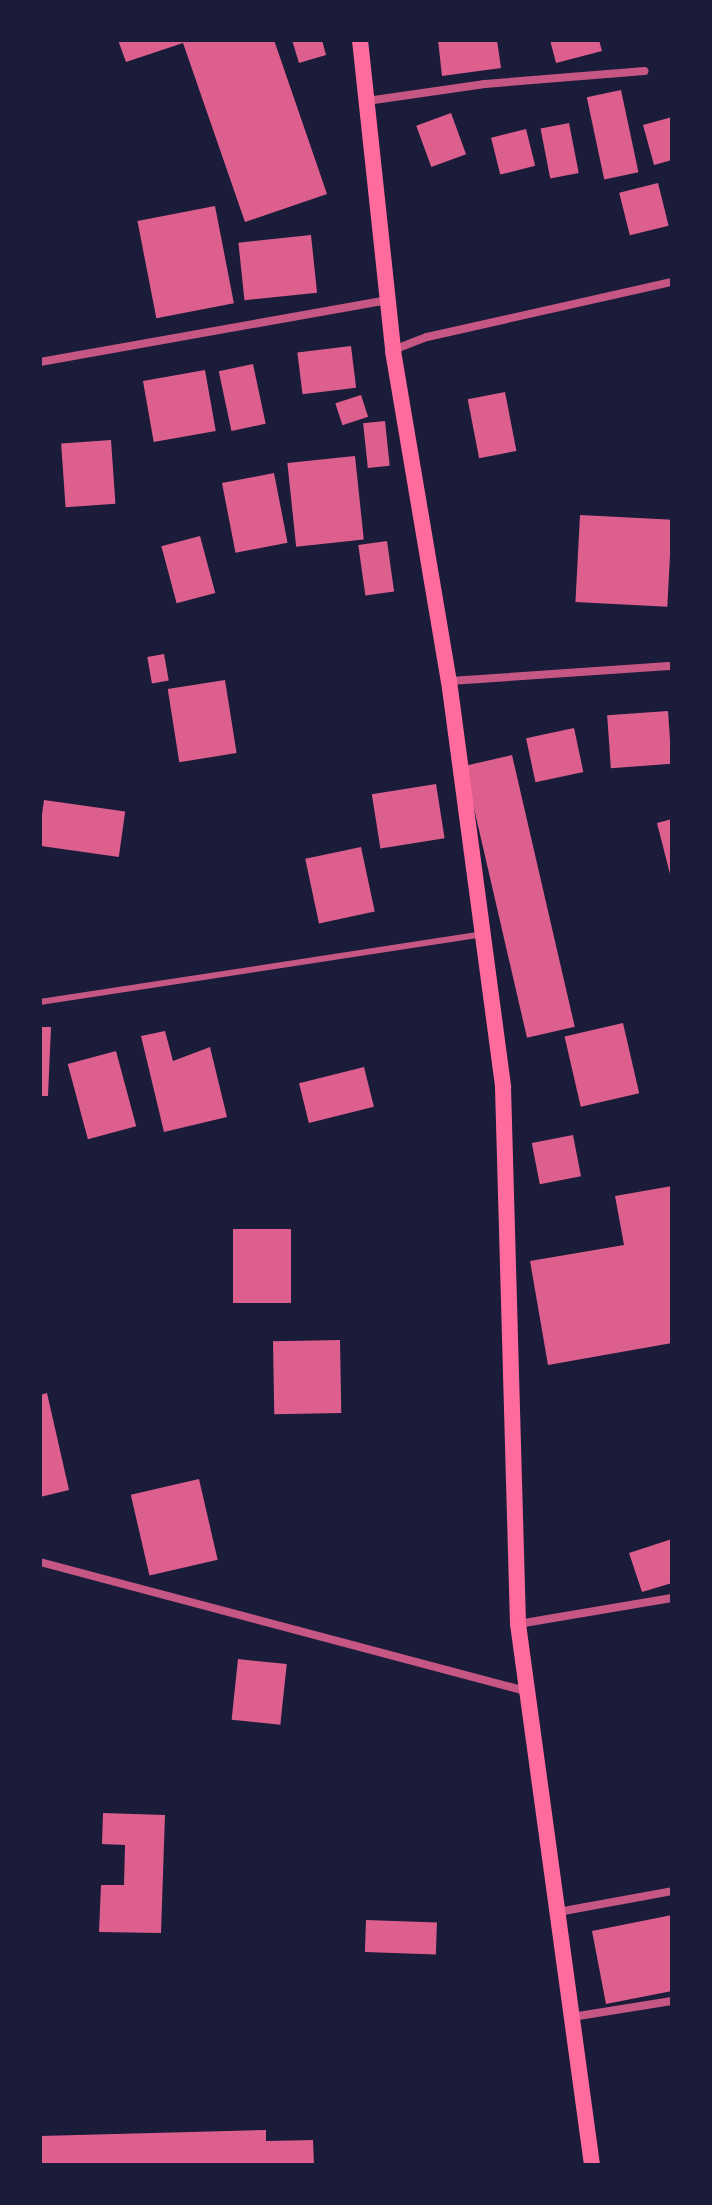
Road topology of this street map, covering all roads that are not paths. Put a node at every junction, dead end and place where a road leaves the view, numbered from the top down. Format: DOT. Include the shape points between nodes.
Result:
graph roads {
  1 [pos="360,40"];
  2 [pos="644,71"];
  3 [pos="366,101"];
  4 [pos="672,282"];
  5 [pos="387,300"];
  6 [pos="393,351"];
  7 [pos="40,362"];
  8 [pos="672,666"];
  9 [pos="449,681"];
  10 [pos="483,934"];
  11 [pos="40,1002"];
  12 [pos="40,1562"];
  13 [pos="672,1598"];
  14 [pos="518,1624"];
  15 [pos="528,1692"];
  16 [pos="672,1891"];
  17 [pos="558,1912"];
  18 [pos="672,2001"];
  19 [pos="572,2017"];
  20 [pos="592,2165"];
  1 -- 3 [label="main road"];
  2 -- 3 [label="street" via="485,84"];
  3 -- 5 [label="main road"];
  4 -- 6 [label="street" via="427,337"];
  5 -- 6 [label="main road"];
  5 -- 7 [label="street"];
  6 -- 9 [label="main road"];
  8 -- 9 [label="street"];
  9 -- 10 [label="main road"];
  10 -- 11 [label="lane"];
  10 -- 14 [label="main road" via="503,1087"];
  12 -- 15 [label="street"];
  13 -- 14 [label="street"];
  14 -- 15 [label="main road"];
  15 -- 17 [label="main road"];
  16 -- 17 [label="street"];
  17 -- 19 [label="main road"];
  18 -- 19 [label="street"];
  19 -- 20 [label="main road"];
}
